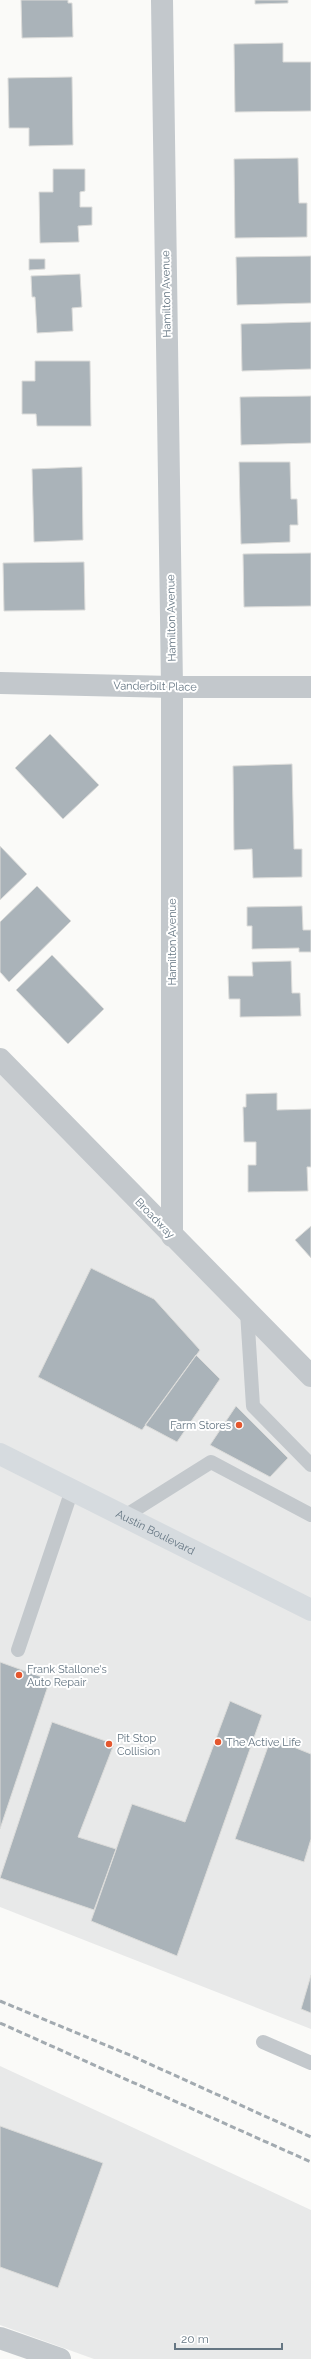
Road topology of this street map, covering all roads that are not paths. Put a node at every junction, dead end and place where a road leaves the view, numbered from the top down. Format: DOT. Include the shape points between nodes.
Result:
graph roads {
  1 [pos="162,0"];
  2 [pos="0,683"];
  3 [pos="172,687"];
  4 [pos="311,687"];
  5 [pos="0,1059"];
  6 [pos="172,1236"];
  7 [pos="247,1312"];
  8 [pos="311,1376"];
  9 [pos="0,1454"];
  10 [pos="311,1465"];
  11 [pos="72,1490"];
  12 [pos="311,1515"];
  13 [pos="125,1516"];
  14 [pos="311,1610"];
  15 [pos="18,1650"];
  16 [pos="263,2042"];
  17 [pos="311,2063"];
  18 [pos="0,2338"];
  19 [pos="54,2357"];
  20 [pos="17,2359"];
  1 -- 3 [label="street, Hamilton Avenue"];
  2 -- 3 [label="street, Vanderbilt Place"];
  3 -- 4 [label="street, Vanderbilt Place"];
  3 -- 6 [label="street, Hamilton Avenue"];
  5 -- 6 [label="street, Broadway"];
  6 -- 7 [label="street, Broadway"];
  7 -- 8 [label="street, Broadway"];
  7 -- 10 [label="lane" via="253,1406"];
  9 -- 11 [label="main road, Austin Boulevard"];
  11 -- 13 [label="main road, Austin Boulevard"];
  11 -- 15 [label="lane"];
  12 -- 13 [label="lane" via="211,1462"];
  13 -- 14 [label="main road, Austin Boulevard"];
  16 -- 17 [label="lane"];
  18 -- 19 [label="street"];
  19 -- 20 [label="street"];
}
